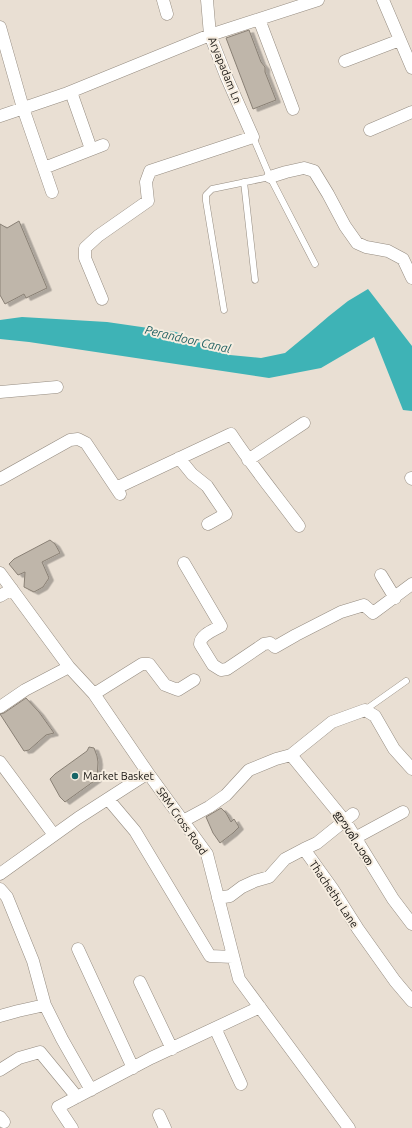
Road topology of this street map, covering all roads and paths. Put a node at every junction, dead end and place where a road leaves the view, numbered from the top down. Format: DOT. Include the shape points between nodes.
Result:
graph roads {
  1 [pos="163,0"];
  2 [pos="207,0"];
  3 [pos="318,0"];
  4 [pos="383,0"];
  5 [pos="167,14"];
  6 [pos="259,19"];
  7 [pos="0,26"];
  8 [pos="210,35"];
  9 [pos="400,40"];
  10 [pos="345,61"];
  11 [pos="412,68"];
  12 [pos="71,92"];
  13 [pos="23,108"];
  14 [pos="293,109"];
  15 [pos="412,112"];
  16 [pos="0,116"];
  17 [pos="370,130"];
  18 [pos="253,137"];
  19 [pos="103,145"];
  20 [pos="91,149"];
  21 [pos="44,168"];
  22 [pos="270,177"];
  23 [pos="244,182"];
  24 [pos="52,192"];
  25 [pos="315,264"];
  26 [pos="412,278"];
  27 [pos="255,280"];
  28 [pos="102,299"];
  29 [pos="224,310"];
  30 [pos="57,387"];
  31 [pos="0,392"];
  32 [pos="304,423"];
  33 [pos="179,458"];
  34 [pos="248,460"];
  35 [pos="0,479"];
  36 [pos="208,524"];
  37 [pos="299,526"];
  38 [pos="184,563"];
  39 [pos="0,573"];
  40 [pos="381,575"];
  41 [pos="412,584"];
  42 [pos="12,589"];
  43 [pos="0,596"];
  44 [pos="395,598"];
  45 [pos="69,667"];
  46 [pos="194,680"];
  47 [pos="406,681"];
  48 [pos="94,694"];
  49 [pos="0,707"];
  50 [pos="365,710"];
  51 [pos="292,755"];
  52 [pos="0,762"];
  53 [pos="412,769"];
  54 [pos="148,773"];
  55 [pos="108,799"];
  56 [pos="403,812"];
  57 [pos="349,818"];
  58 [pos="183,821"];
  59 [pos="54,836"];
  60 [pos="356,838"];
  61 [pos="304,849"];
  62 [pos="0,874"];
  63 [pos="0,889"];
  64 [pos="218,898"];
  65 [pos="407,908"];
  66 [pos="412,924"];
  67 [pos="78,949"];
  68 [pos="233,957"];
  69 [pos="140,982"];
  70 [pos="412,1001"];
  71 [pos="45,1005"];
  72 [pos="260,1007"];
  73 [pos="0,1016"];
  74 [pos="215,1028"];
  75 [pos="172,1049"];
  76 [pos="133,1068"];
  77 [pos="0,1070"];
  78 [pos="241,1084"];
  79 [pos="91,1090"];
  80 [pos="77,1097"];
  81 [pos="159,1115"];
  82 [pos="346,1124"];
  83 [pos="72,1128"];
  84 [pos="165,1128"];
  85 [pos="334,1128"];
  1 -- 5 [label="street"];
  2 -- 8 [label="street, Aryapadam Ln"];
  3 -- 6 [label="street"];
  4 -- 9 [label="street"];
  6 -- 8 [label="street"];
  6 -- 14 [label="street"];
  7 -- 13 [label="street"];
  8 -- 12 [label="street"];
  8 -- 18 [label="street, Aryapadam Ln"];
  9 -- 10 [label="street"];
  9 -- 11 [label="street"];
  12 -- 13 [label="street"];
  12 -- 20 [label="street"];
  13 -- 16 [label="street"];
  13 -- 21 [label="street"];
  15 -- 17 [label="street"];
  18 -- 22 [label="lane"];
  18 -- 28 [label="street" via="150,171 146,182 148,201 85,248 85,258"];
  19 -- 20 [label="street"];
  20 -- 21 [label="street"];
  21 -- 24 [label="street"];
  22 -- 23 [label="lane"];
  22 -- 25 [label="lane"];
  22 -- 26 [label="street" via="304,168 314,171 357,243 388,251 403,258"];
  23 -- 27 [label="lane"];
  23 -- 29 [label="lane" via="212,188 206,195"];
  30 -- 31 [label="street"];
  32 -- 34 [label="street"];
  33 -- 34 [label="street" via="230,434"];
  33 -- 35 [label="street" via="118,492 86,443 78,439 70,440"];
  33 -- 36 [label="street" via="192,474 207,486 226,514"];
  34 -- 37 [label="street"];
  38 -- 44 [label="street" via="222,626 203,637 200,642 213,665 221,670 264,644 270,643 275,647 340,612 364,605 373,614"];
  39 -- 42 [label="street, SRM Cross Road"];
  40 -- 44 [label="street"];
  41 -- 44 [label="street"];
  42 -- 43 [label="street"];
  42 -- 45 [label="street, SRM Cross Road"];
  45 -- 48 [label="street, SRM Cross Road"];
  45 -- 49 [label="street" via="25,690"];
  46 -- 48 [label="street" via="178,690 165,685 149,664 142,664"];
  47 -- 50 [label="lane"];
  48 -- 54 [label="street, SRM Cross Road"];
  50 -- 51 [label="street" via="332,722"];
  50 -- 53 [label="street" via="375,716 394,749"];
  51 -- 57 [label="street, ഈശി പാത"];
  51 -- 58 [label="street" via="249,770 226,795"];
  52 -- 59 [label="street"];
  54 -- 55 [label="street"];
  54 -- 58 [label="street, SRM Cross Road"];
  55 -- 59 [label="street"];
  55 -- 68 [label="street" via="134,831 210,956"];
  56 -- 60 [label="street"];
  57 -- 60 [label="street, ഈശി പാത"];
  57 -- 61 [label="street" via="317,843"];
  58 -- 64 [label="street, SRM Cross Road" via="207,854"];
  59 -- 62 [label="street"];
  60 -- 65 [label="street, ഈശി പാത" via="393,899"];
  61 -- 64 [label="street, Thachethu Lane" via="285,859 269,877 242,887 230,896"];
  61 -- 70 [label="street, Thachethu Lane" via="358,929"];
  63 -- 71 [label="street" via="7,898 33,961"];
  64 -- 68 [label="street, SRM Cross Road"];
  65 -- 66 [label="street, ഈശി പാത"];
  67 -- 76 [label="street"];
  68 -- 72 [label="street, SRM Cross Road" via="239,979"];
  69 -- 75 [label="street"];
  71 -- 73 [label="street"];
  71 -- 79 [label="street"];
  72 -- 74 [label="street"];
  72 -- 82 [label="street, SRM Cross Road"];
  74 -- 75 [label="street"];
  74 -- 78 [label="street"];
  75 -- 76 [label="street"];
  76 -- 79 [label="street"];
  77 -- 80 [label="street" via="19,1058 40,1052"];
  79 -- 80 [label="street"];
  80 -- 83 [label="street" via="58,1107"];
  81 -- 84 [label="street"];
  82 -- 85 [label="street"];
}
